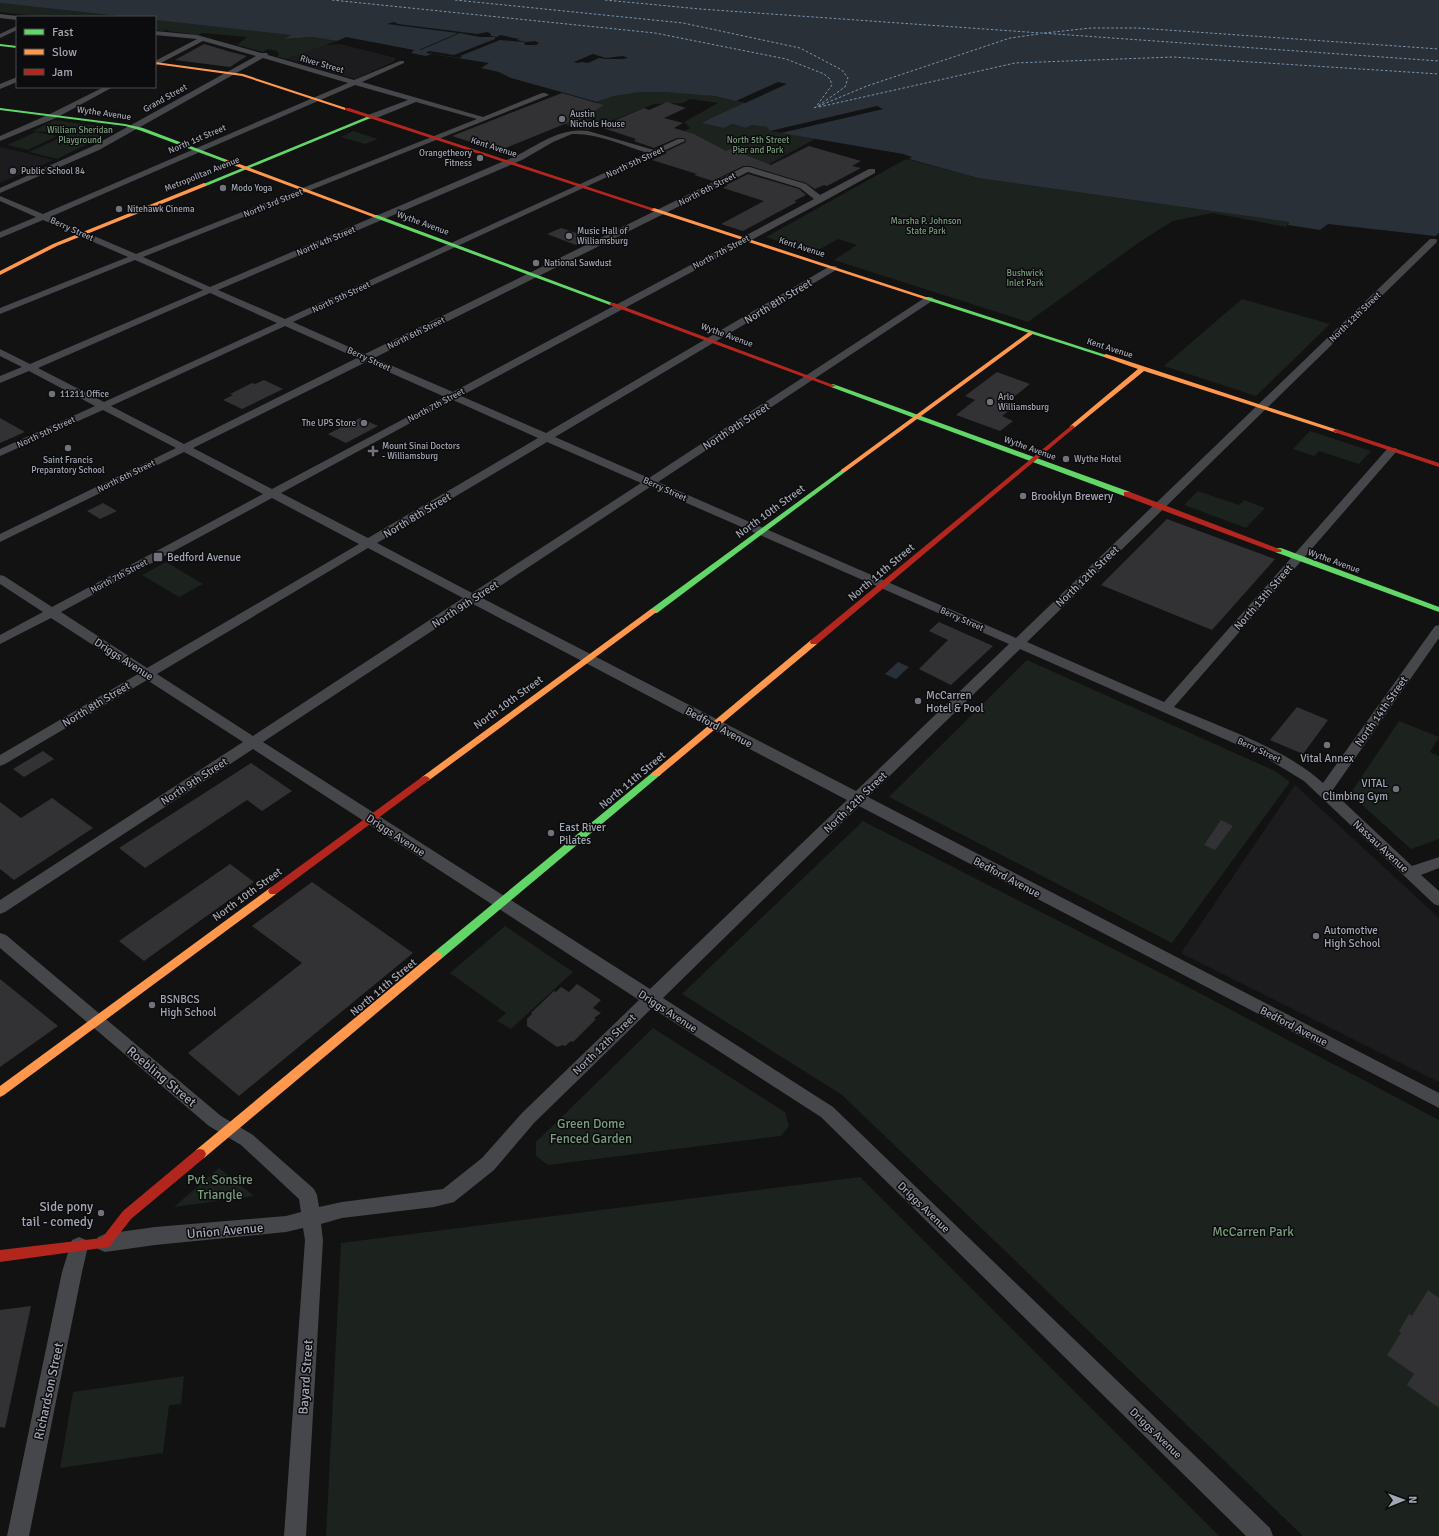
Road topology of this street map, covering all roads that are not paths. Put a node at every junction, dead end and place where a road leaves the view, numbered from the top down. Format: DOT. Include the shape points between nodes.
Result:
graph roads {
  1 [pos="0,16"];
  2 [pos="16,18"];
  3 [pos="16,28"];
  4 [pos="156,33"];
  5 [pos="0,36"];
  6 [pos="202,39"];
  7 [pos="0,45"];
  8 [pos="16,47"];
  9 [pos="273,50"];
  10 [pos="261,56"];
  11 [pos="156,62"];
  12 [pos="402,62"];
  13 [pos="156,63"];
  14 [pos="231,73"];
  15 [pos="16,79"];
  16 [pos="354,83"];
  17 [pos="0,87"];
  18 [pos="107,88"];
  19 [pos="545,95"];
  20 [pos="316,99"];
  21 [pos="414,100"];
  22 [pos="0,109"];
  23 [pos="53,116"];
  24 [pos="371,117"];
  25 [pos="483,120"];
  26 [pos="133,127"];
  27 [pos="436,138"];
  28 [pos="0,139"];
  29 [pos="681,141"];
  30 [pos="198,150"];
  31 [pos="654,153"];
  32 [pos="510,162"];
  33 [pos="246,168"];
  34 [pos="872,171"];
  35 [pos="583,186"];
  36 [pos="306,190"];
  37 [pos="0,191"];
  38 [pos="0,198"];
  39 [pos="820,199"];
  40 [pos="661,212"];
  41 [pos="42,216"];
  42 [pos="381,218"];
  43 [pos="82,234"];
  44 [pos="0,235"];
  45 [pos="746,239"];
  46 [pos="1434,241"];
  47 [pos="455,245"];
  48 [pos="136,257"];
  49 [pos="833,268"];
  50 [pos="0,273"];
  51 [pos="534,274"];
  52 [pos="211,290"];
  53 [pos="929,299"];
  54 [pos="620,306"];
  55 [pos="0,311"];
  56 [pos="285,322"];
  57 [pos="1031,333"];
  58 [pos="712,340"];
  59 [pos="0,352"];
  60 [pos="366,358"];
  61 [pos="30,367"];
  62 [pos="1142,369"];
  63 [pos="810,377"];
  64 [pos="0,380"];
  65 [pos="453,396"];
  66 [pos="103,406"];
  67 [pos="1261,408"];
  68 [pos="918,417"];
  69 [pos="548,437"];
  70 [pos="184,448"];
  71 [pos="1392,450"];
  72 [pos="0,453"];
  73 [pos="1033,460"];
  74 [pos="1439,466"];
  75 [pos="650,482"];
  76 [pos="272,493"];
  77 [pos="1159,507"];
  78 [pos="762,531"];
  79 [pos="0,539"];
  80 [pos="368,543"];
  81 [pos="1298,558"];
  82 [pos="0,579"];
  83 [pos="884,585"];
  84 [pos="473,598"];
  85 [pos="1439,610"];
  86 [pos="51,612"];
  87 [pos="1439,629"];
  88 [pos="0,640"];
  89 [pos="1018,643"];
  90 [pos="588,658"];
  91 [pos="147,674"];
  92 [pos="1166,708"];
  93 [pos="716,725"];
  94 [pos="253,742"];
  95 [pos="0,761"];
  96 [pos="1324,792"];
  97 [pos="858,799"];
  98 [pos="370,818"];
  99 [pos="1439,862"];
  100 [pos="1410,873"];
  101 [pos="1439,900"];
  102 [pos="502,904"];
  103 [pos="0,908"];
  104 [pos="0,939"];
  105 [pos="650,999"];
  106 [pos="97,1020"];
  107 [pos="0,1092"];
  108 [pos="1439,1102"];
  109 [pos="230,1130"];
  110 [pos="448,1196"];
  111 [pos="311,1218"];
  112 [pos="105,1243"];
  113 [pos="79,1246"];
  114 [pos="0,1256"];
  115 [pos="18,1536"];
  116 [pos="295,1536"];
  117 [pos="1262,1536"];
  1 -- 2 [label="street"];
  3 -- 5 [label="street"];
  4 -- 6 [label="street, River Street"];
  6 -- 10 [label="street, River Street"];
  6 -- 11 [label="street"];
  7 -- 8 [label="main road"];
  9 -- 10 [label="street, Grand Street"];
  10 -- 14 [label="street, Grand Street"];
  10 -- 16 [label="street, River Street"];
  12 -- 16 [label="street, North 1st Street"];
  13 -- 14 [label="main road, Kent Avenue"];
  14 -- 20 [label="main road, Kent Avenue"];
  14 -- 26 [label="street, Grand Street"];
  15 -- 17 [label="street"];
  16 -- 20 [label="street, North 1st Street"];
  16 -- 21 [label="street, River Street"];
  18 -- 23 [label="street"];
  19 -- 25 [label="street, North 3rd Street"];
  20 -- 24 [label="main road, Kent Avenue"];
  20 -- 30 [label="street, North 1st Street"];
  21 -- 24 [label="street, Metropolitan Avenue"];
  21 -- 25 [label="street, River Street"];
  22 -- 23 [label="main road, Wythe Avenue"];
  23 -- 26 [label="main road, Wythe Avenue"];
  23 -- 28 [label="street"];
  24 -- 27 [label="main road, Kent Avenue"];
  24 -- 33 [label="main road, Metropolitan Avenue"];
  25 -- 27 [label="street, North 3rd Street"];
  26 -- 30 [label="main road, Wythe Avenue"];
  26 -- 37 [label="street, Grand Street" via="96,148"];
  27 -- 32 [label="main road, Kent Avenue"];
  27 -- 36 [label="street, North 3rd Street"];
  29 -- 31 [label="street, North 5th Street"];
  30 -- 33 [label="main road, Wythe Avenue"];
  30 -- 41 [label="street, North 1st Street"];
  31 -- 32 [label="street, North 4th Street" via="576,132 545,143"];
  31 -- 35 [label="street, North 5th Street"];
  32 -- 35 [label="main road, Kent Avenue"];
  32 -- 42 [label="street, North 4th Street"];
  33 -- 36 [label="main road, Wythe Avenue"];
  33 -- 43 [label="main road, Metropolitan Avenue"];
  34 -- 39 [label="street, North 7th Street"];
  35 -- 40 [label="main road, Kent Avenue"];
  35 -- 47 [label="street, North 5th Street"];
  36 -- 42 [label="main road, Wythe Avenue"];
  36 -- 48 [label="street, North 3rd Street"];
  38 -- 41 [label="street, Berry Street"];
  39 -- 40 [label="street, North 6th Street" via="803,186 747,169"];
  39 -- 45 [label="street, North 7th Street"];
  40 -- 45 [label="main road, Kent Avenue"];
  40 -- 51 [label="street, North 6th Street"];
  41 -- 43 [label="street, Berry Street"];
  41 -- 44 [label="street, North 1st Street"];
  42 -- 47 [label="main road, Wythe Avenue"];
  42 -- 52 [label="street, North 4th Street"];
  43 -- 48 [label="street, Berry Street"];
  43 -- 50 [label="main road, Metropolitan Avenue"];
  45 -- 49 [label="main road, Kent Avenue"];
  45 -- 54 [label="street, North 7th Street"];
  46 -- 67 [label="street, North 12th Street"];
  47 -- 51 [label="main road, Wythe Avenue"];
  47 -- 56 [label="street, North 5th Street"];
  48 -- 52 [label="street, Berry Street"];
  48 -- 55 [label="street, North 3rd Street"];
  49 -- 53 [label="main road, Kent Avenue"];
  49 -- 58 [label="street, North 8th Street"];
  51 -- 54 [label="main road, Wythe Avenue"];
  51 -- 60 [label="street, North 6th Street"];
  52 -- 56 [label="street, Berry Street"];
  52 -- 61 [label="street, North 4th Street"];
  53 -- 57 [label="main road, Kent Avenue"];
  53 -- 63 [label="street, North 9th Street"];
  54 -- 58 [label="main road, Wythe Avenue"];
  54 -- 65 [label="street, North 7th Street"];
  56 -- 60 [label="street, Berry Street"];
  56 -- 66 [label="street, North 5th Street"];
  57 -- 62 [label="main road, Kent Avenue"];
  57 -- 68 [label="main road, North 10th Street"];
  58 -- 63 [label="main road, Wythe Avenue"];
  58 -- 69 [label="street, North 8th Street"];
  59 -- 61 [label="street, Bedford Avenue"];
  60 -- 65 [label="street, Berry Street"];
  60 -- 70 [label="street, North 6th Street"];
  61 -- 64 [label="street, North 4th Street"];
  61 -- 66 [label="street, Bedford Avenue"];
  62 -- 67 [label="main road, Kent Avenue"];
  62 -- 73 [label="main road, North 11th Street"];
  63 -- 68 [label="main road, Wythe Avenue"];
  63 -- 75 [label="street, North 9th Street"];
  65 -- 69 [label="street, Berry Street"];
  65 -- 76 [label="street, North 7th Street"];
  66 -- 70 [label="street, Bedford Avenue"];
  66 -- 72 [label="street, North 5th Street"];
  67 -- 71 [label="main road, Kent Avenue"];
  67 -- 77 [label="street, North 12th Street"];
  68 -- 73 [label="main road, Wythe Avenue"];
  68 -- 78 [label="main road, North 10th Street"];
  69 -- 75 [label="street, Berry Street"];
  69 -- 80 [label="street, North 8th Street"];
  70 -- 76 [label="street, Bedford Avenue"];
  70 -- 79 [label="street, North 6th Street"];
  71 -- 74 [label="main road, Kent Avenue"];
  71 -- 81 [label="street, North 13th Street"];
  73 -- 77 [label="main road, Wythe Avenue"];
  73 -- 83 [label="main road, North 11th Street"];
  75 -- 78 [label="street, Berry Street"];
  75 -- 84 [label="street, North 9th Street"];
  76 -- 80 [label="street, Bedford Avenue"];
  76 -- 86 [label="street, North 7th Street"];
  77 -- 81 [label="main road, Wythe Avenue"];
  77 -- 89 [label="street, North 12th Street"];
  78 -- 83 [label="street, Berry Street"];
  78 -- 90 [label="main road, North 10th Street"];
  80 -- 84 [label="street, Bedford Avenue"];
  80 -- 91 [label="street, North 8th Street"];
  81 -- 85 [label="main road, Wythe Avenue"];
  81 -- 92 [label="street, North 13th Street"];
  82 -- 86 [label="street, Driggs Avenue"];
  83 -- 89 [label="street, Berry Street"];
  83 -- 93 [label="main road, North 11th Street"];
  84 -- 90 [label="street, Bedford Avenue"];
  84 -- 94 [label="street, North 9th Street"];
  86 -- 88 [label="street, North 7th Street"];
  86 -- 91 [label="street, Driggs Avenue"];
  87 -- 96 [label="street, North 14th Street"];
  89 -- 92 [label="street, Berry Street"];
  89 -- 97 [label="street, North 12th Street"];
  90 -- 93 [label="street, Bedford Avenue"];
  90 -- 98 [label="main road, North 10th Street"];
  91 -- 94 [label="street, Driggs Avenue"];
  91 -- 95 [label="street, North 8th Street"];
  92 -- 96 [label="street, Berry Street" via="1286,763 1309,778"];
  93 -- 97 [label="street, Bedford Avenue"];
  93 -- 102 [label="main road, North 11th Street"];
  94 -- 98 [label="street, Driggs Avenue"];
  94 -- 103 [label="street, North 9th Street"];
  96 -- 100 [label="street, Nassau Avenue"];
  97 -- 105 [label="street, North 12th Street"];
  97 -- 108 [label="street, Bedford Avenue"];
  98 -- 102 [label="street, Driggs Avenue"];
  98 -- 106 [label="main road, North 10th Street"];
  99 -- 100 [label="street"];
  100 -- 101 [label="street, Nassau Avenue"];
  102 -- 105 [label="street, Driggs Avenue"];
  102 -- 109 [label="main road, North 11th Street"];
  104 -- 106 [label="street, Roebling Street"];
  105 -- 110 [label="street, North 12th Street" via="528,1118 488,1164"];
  105 -- 117 [label="street, Driggs Avenue" via="827,1112"];
  106 -- 107 [label="main road, North 10th Street"];
  106 -- 109 [label="street, Roebling Street" via="215,1121"];
  109 -- 111 [label="street, Roebling Street" via="247,1140 308,1195"];
  109 -- 112 [label="main road, North 11th Street" via="127,1216"];
  110 -- 111 [label="street, Union Avenue" via="342,1210"];
  111 -- 112 [label="street, Union Avenue" via="286,1224"];
  111 -- 116 [label="street, Bayard Street" via="314,1240"];
  112 -- 113 [label="main road, Union Avenue"];
  113 -- 114 [label="main road, Union Avenue"];
  113 -- 115 [label="street, Richardson Street"];
}
